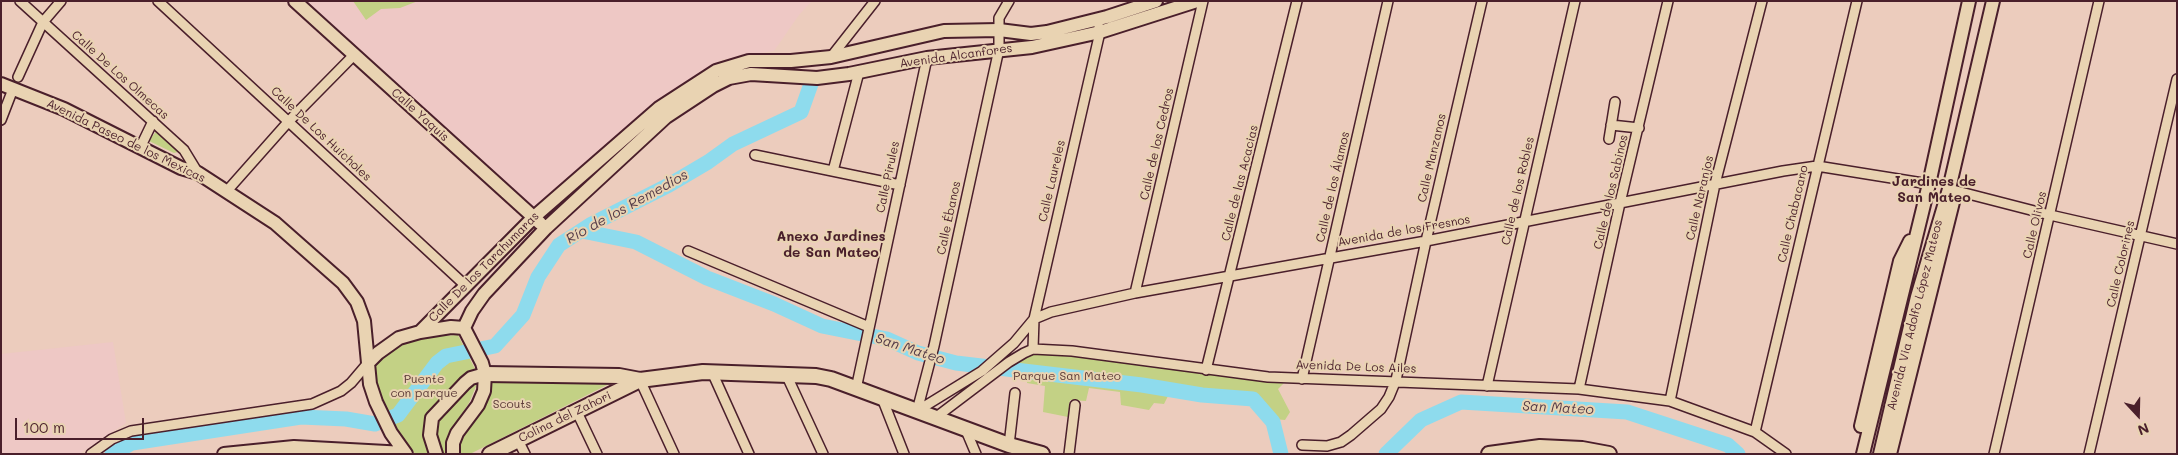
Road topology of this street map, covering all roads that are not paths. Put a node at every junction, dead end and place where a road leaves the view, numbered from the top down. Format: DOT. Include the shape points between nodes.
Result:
graph roads {
  1 [pos="20,1"];
  2 [pos="61,1"];
  3 [pos="158,1"];
  4 [pos="295,1"];
  5 [pos="875,1"];
  6 [pos="1009,1"];
  7 [pos="1156,1"];
  8 [pos="1197,1"];
  9 [pos="1203,1"];
  10 [pos="1297,1"];
  11 [pos="1388,1"];
  12 [pos="1482,1"];
  13 [pos="1575,1"];
  14 [pos="1668,1"];
  15 [pos="1762,1"];
  16 [pos="1857,1"];
  17 [pos="1969,1"];
  18 [pos="1993,1"];
  19 [pos="2099,1"];
  20 [pos="42,22"];
  21 [pos="1098,26"];
  22 [pos="999,30"];
  23 [pos="895,41"];
  24 [pos="999,49"];
  25 [pos="354,55"];
  26 [pos="830,57"];
  27 [pos="927,58"];
  28 [pos="894,65"];
  29 [pos="716,71"];
  30 [pos="854,73"];
  31 [pos="18,76"];
  32 [pos="2177,79"];
  33 [pos="1,84"];
  34 [pos="713,86"];
  35 [pos="14,89"];
  36 [pos="1614,102"];
  37 [pos="1,120"];
  38 [pos="153,121"];
  39 [pos="289,121"];
  40 [pos="1611,124"];
  41 [pos="1639,128"];
  42 [pos="1609,138"];
  43 [pos="140,146"];
  44 [pos="755,155"];
  45 [pos="1818,166"];
  46 [pos="833,171"];
  47 [pos="198,173"];
  48 [pos="1715,184"];
  49 [pos="1929,184"];
  50 [pos="900,185"];
  51 [pos="1952,190"];
  52 [pos="226,192"];
  53 [pos="1620,203"];
  54 [pos="2050,215"];
  55 [pos="534,217"];
  56 [pos="1524,220"];
  57 [pos="1920,223"];
  58 [pos="546,228"];
  59 [pos="2140,236"];
  60 [pos="1426,241"];
  61 [pos="2177,244"];
  62 [pos="688,251"];
  63 [pos="1329,258"];
  64 [pos="1231,275"];
  65 [pos="466,286"];
  66 [pos="1135,293"];
  67 [pos="1034,319"];
  68 [pos="464,328"];
  69 [pos="868,329"];
  70 [pos="420,332"];
  71 [pos="1033,349"];
  72 [pos="368,363"];
  73 [pos="483,369"];
  74 [pos="1206,370"];
  75 [pos="712,372"];
  76 [pos="786,374"];
  77 [pos="1302,379"];
  78 [pos="640,380"];
  79 [pos="1396,380"];
  80 [pos="1487,386"];
  81 [pos="856,389"];
  82 [pos="1579,389"];
  83 [pos="1015,393"];
  84 [pos="882,398"];
  85 [pos="1670,401"];
  86 [pos="1074,405"];
  87 [pos="917,411"];
  88 [pos="577,412"];
  89 [pos="935,418"];
  90 [pos="965,428"];
  91 [pos="1755,432"];
  92 [pos="518,440"];
  93 [pos="1009,445"];
  94 [pos="1302,445"];
  95 [pos="1542,450"];
  96 [pos="405,453"];
  97 [pos="91,454"];
  98 [pos="224,454"];
  99 [pos="436,454"];
  100 [pos="453,454"];
  101 [pos="490,454"];
  102 [pos="525,454"];
  103 [pos="597,454"];
  104 [pos="674,454"];
  105 [pos="749,454"];
  106 [pos="823,454"];
  107 [pos="904,454"];
  108 [pos="976,454"];
  109 [pos="1042,454"];
  110 [pos="1069,454"];
  111 [pos="1489,454"];
  112 [pos="1610,454"];
  113 [pos="1786,454"];
  114 [pos="1854,454"];
  115 [pos="1863,454"];
  116 [pos="1880,454"];
  117 [pos="1890,454"];
  118 [pos="1994,454"];
  119 [pos="2089,454"];
  1 -- 20 [label="street, Calle De Los Olmecas"];
  2 -- 20 [label="street"];
  3 -- 39 [label="street, Calle De Los Huicholes"];
  4 -- 25 [label="main road, Calle Yaquis"];
  5 -- 26 [label="street"];
  6 -- 22 [label="street, Calle Ébanos" via="999,18"];
  7 -- 21 [label="main road, Avenida Alcanfores"];
  8 -- 21 [label="main road, Avenida Alcanfores"];
  9 -- 66 [label="street, Calle de los Cedros"];
  10 -- 64 [label="street, Calle de las Acacias"];
  11 -- 63 [label="street, Calle de los Álamos"];
  12 -- 60 [label="street, Calle Manzanos"];
  13 -- 56 [label="street, Calle de los Robles"];
  14 -- 41 [label="street, Calle de los Sabinos"];
  15 -- 48 [label="street, Calle Naranjos"];
  16 -- 45 [label="street, Calle Chabacano"];
  17 -- 49 [label="main road, Avenida Via Adolfo López Mateos"];
  18 -- 51 [label="main road, Avenida Via Adolfo López Mateos" via="1968,104"];
  19 -- 54 [label="street, Calle Olivos"];
  20 -- 31 [label="street"];
  20 -- 38 [label="street, Calle De Los Olmecas"];
  21 -- 22 [label="main road, Avenida Alcanfores" via="1031,34"];
  21 -- 24 [label="main road, Avenida Alcanfores" via="1049,44"];
  21 -- 67 [label="street, Calle Laureles"];
  22 -- 23 [label="main road, Avenida Alcanfores" via="944,31"];
  22 -- 24 [label="street, Calle Ébanos"];
  23 -- 26 [label="main road, Avenida Alcanfores"];
  23 -- 28 [label="main road"];
  24 -- 27 [label="main road, Avenida Alcanfores"];
  24 -- 87 [label="street, Calle Ébanos"];
  25 -- 39 [label="street"];
  25 -- 55 [label="main road, Calle Yaquis"];
  26 -- 29 [label="main road, Avenida Alcanfores" via="749,61"];
  27 -- 28 [label="main road, Avenida Alcanfores"];
  27 -- 50 [label="street, Calle Pirules"];
  28 -- 30 [label="main road, Avenida Alcanfores"];
  29 -- 55 [label="main road, Calle De los Tarahumaras" via="659,108"];
  30 -- 34 [label="main road, Avenida Alcanfores" via="818,78 750,74 729,78"];
  30 -- 46 [label="street"];
  32 -- 59 [label="street, Calle Colorines"];
  33 -- 35 [label="main road, Avenida Paseo de los Mexicas"];
  34 -- 58 [label="main road, Calle De los Tarahumaras" via="666,117"];
  35 -- 37 [label="street"];
  35 -- 43 [label="main road, Avenida Paseo de los Mexicas"];
  36 -- 40 [label="street"];
  38 -- 43 [label="street"];
  38 -- 47 [label="street, Calle De Los Olmecas" via="184,150"];
  39 -- 52 [label="street"];
  39 -- 65 [label="street, Calle De Los Huicholes"];
  40 -- 41 [label="street"];
  40 -- 42 [label="street"];
  41 -- 53 [label="street, Calle de los Sabinos"];
  43 -- 47 [label="main road, Avenida Paseo de los Mexicas" via="181,168"];
  44 -- 46 [label="street"];
  45 -- 48 [label="street, Avenida de los Fresnos"];
  45 -- 49 [label="street, Avenida de los Fresnos"];
  45 -- 91 [label="street, Calle Chabacano"];
  46 -- 50 [label="street"];
  47 -- 52 [label="main road, Avenida Paseo de los Mexicas"];
  48 -- 53 [label="street, Avenida de los Fresnos"];
  48 -- 85 [label="street, Calle Naranjos"];
  49 -- 57 [label="main road, Avenida Via Adolfo López Mateos"];
  50 -- 69 [label="street, Calle Pirules"];
  51 -- 54 [label="street"];
  51 -- 116 [label="main road, Avenida Via Adolfo López Mateos" via="1917,297"];
  51 -- 117 [label="main road"];
  52 -- 72 [label="main road, Avenida Paseo de los Mexicas" via="279,226 343,283 357,302 364,321"];
  53 -- 56 [label="street, Avenida de los Fresnos"];
  53 -- 82 [label="street, Calle de los Sabinos"];
  54 -- 59 [label="street"];
  54 -- 118 [label="street, Calle Olivos"];
  55 -- 58 [label="main road, Calle Yaquis"];
  55 -- 65 [label="main road, Calle De los Tarahumaras"];
  56 -- 60 [label="street, Avenida de los Fresnos"];
  56 -- 80 [label="street, Calle de los Robles"];
  57 -- 114 [label="main road" via="1900,261"];
  57 -- 115 [label="main road, Avenida Via Adolfo López Mateos"];
  58 -- 68 [label="main road, Calle De los Tarahumaras" via="484,294"];
  59 -- 61 [label="street"];
  59 -- 119 [label="street, Calle Colorines"];
  60 -- 63 [label="street, Avenida de los Fresnos"];
  60 -- 79 [label="street, Calle Manzanos"];
  62 -- 69 [label="street"];
  63 -- 64 [label="street, Avenida de los Fresnos"];
  63 -- 77 [label="street, Calle de los Álamos"];
  64 -- 66 [label="street, Avenida de los Fresnos"];
  64 -- 74 [label="street, Calle de las Acacias"];
  65 -- 70 [label="main road, Calle De los Tarahumaras"];
  66 -- 67 [label="street, Avenida de los Fresnos" via="1051,312"];
  67 -- 71 [label="street, Calle Laureles"];
  67 -- 87 [label="street" via="1014,343 982,371"];
  68 -- 70 [label="main road, Calle De los Tarahumaras"];
  68 -- 73 [label="main road"];
  69 -- 81 [label="street, Calle Pirules"];
  70 -- 72 [label="main road" via="399,338"];
  71 -- 74 [label="street, Avenida De Los Ailes" via="1072,351"];
  71 -- 89 [label="street" via="1009,362"];
  72 -- 96 [label="main road, Avenida Paseo de los Mexicas" via="370,384 391,433"];
  72 -- 97 [label="street" via="350,384 312,404 131,431 112,439"];
  73 -- 78 [label="main road" via="619,376"];
  73 -- 99 [label="main road" via="432,418 430,436"];
  73 -- 100 [label="main road" via="484,391 457,433"];
  74 -- 77 [label="street, Avenida De Los Ailes"];
  75 -- 76 [label="main road"];
  75 -- 78 [label="main road"];
  75 -- 105 [label="street"];
  76 -- 81 [label="main road" via="831,379"];
  76 -- 106 [label="street"];
  77 -- 79 [label="street, Avenida De Los Ailes"];
  78 -- 88 [label="main road, Colina del Zahori"];
  78 -- 104 [label="street"];
  79 -- 80 [label="street, Avenida De Los Ailes"];
  79 -- 94 [label="street, Calle Manzanos" via="1381,409 1351,435 1327,446"];
  80 -- 82 [label="street, Avenida De Los Ailes"];
  81 -- 84 [label="main road"];
  82 -- 85 [label="street, Avenida De Los Ailes"];
  83 -- 93 [label="street"];
  84 -- 87 [label="main road"];
  84 -- 107 [label="street"];
  85 -- 91 [label="street, Avenida De Los Ailes"];
  86 -- 110 [label="street"];
  87 -- 89 [label="main road"];
  88 -- 92 [label="main road, Colina del Zahori"];
  88 -- 103 [label="street"];
  89 -- 90 [label="main road"];
  90 -- 93 [label="main road"];
  90 -- 108 [label="street"];
  91 -- 113 [label="street, Avenida De Los Ailes"];
  92 -- 101 [label="main road, Colina del Zahori"];
  92 -- 102 [label="street"];
  93 -- 109 [label="main road"];
  95 -- 111 [label="main road"];
  95 -- 112 [label="main road" via="1582,449"];
  96 -- 98 [label="main road" via="294,447"];
}
